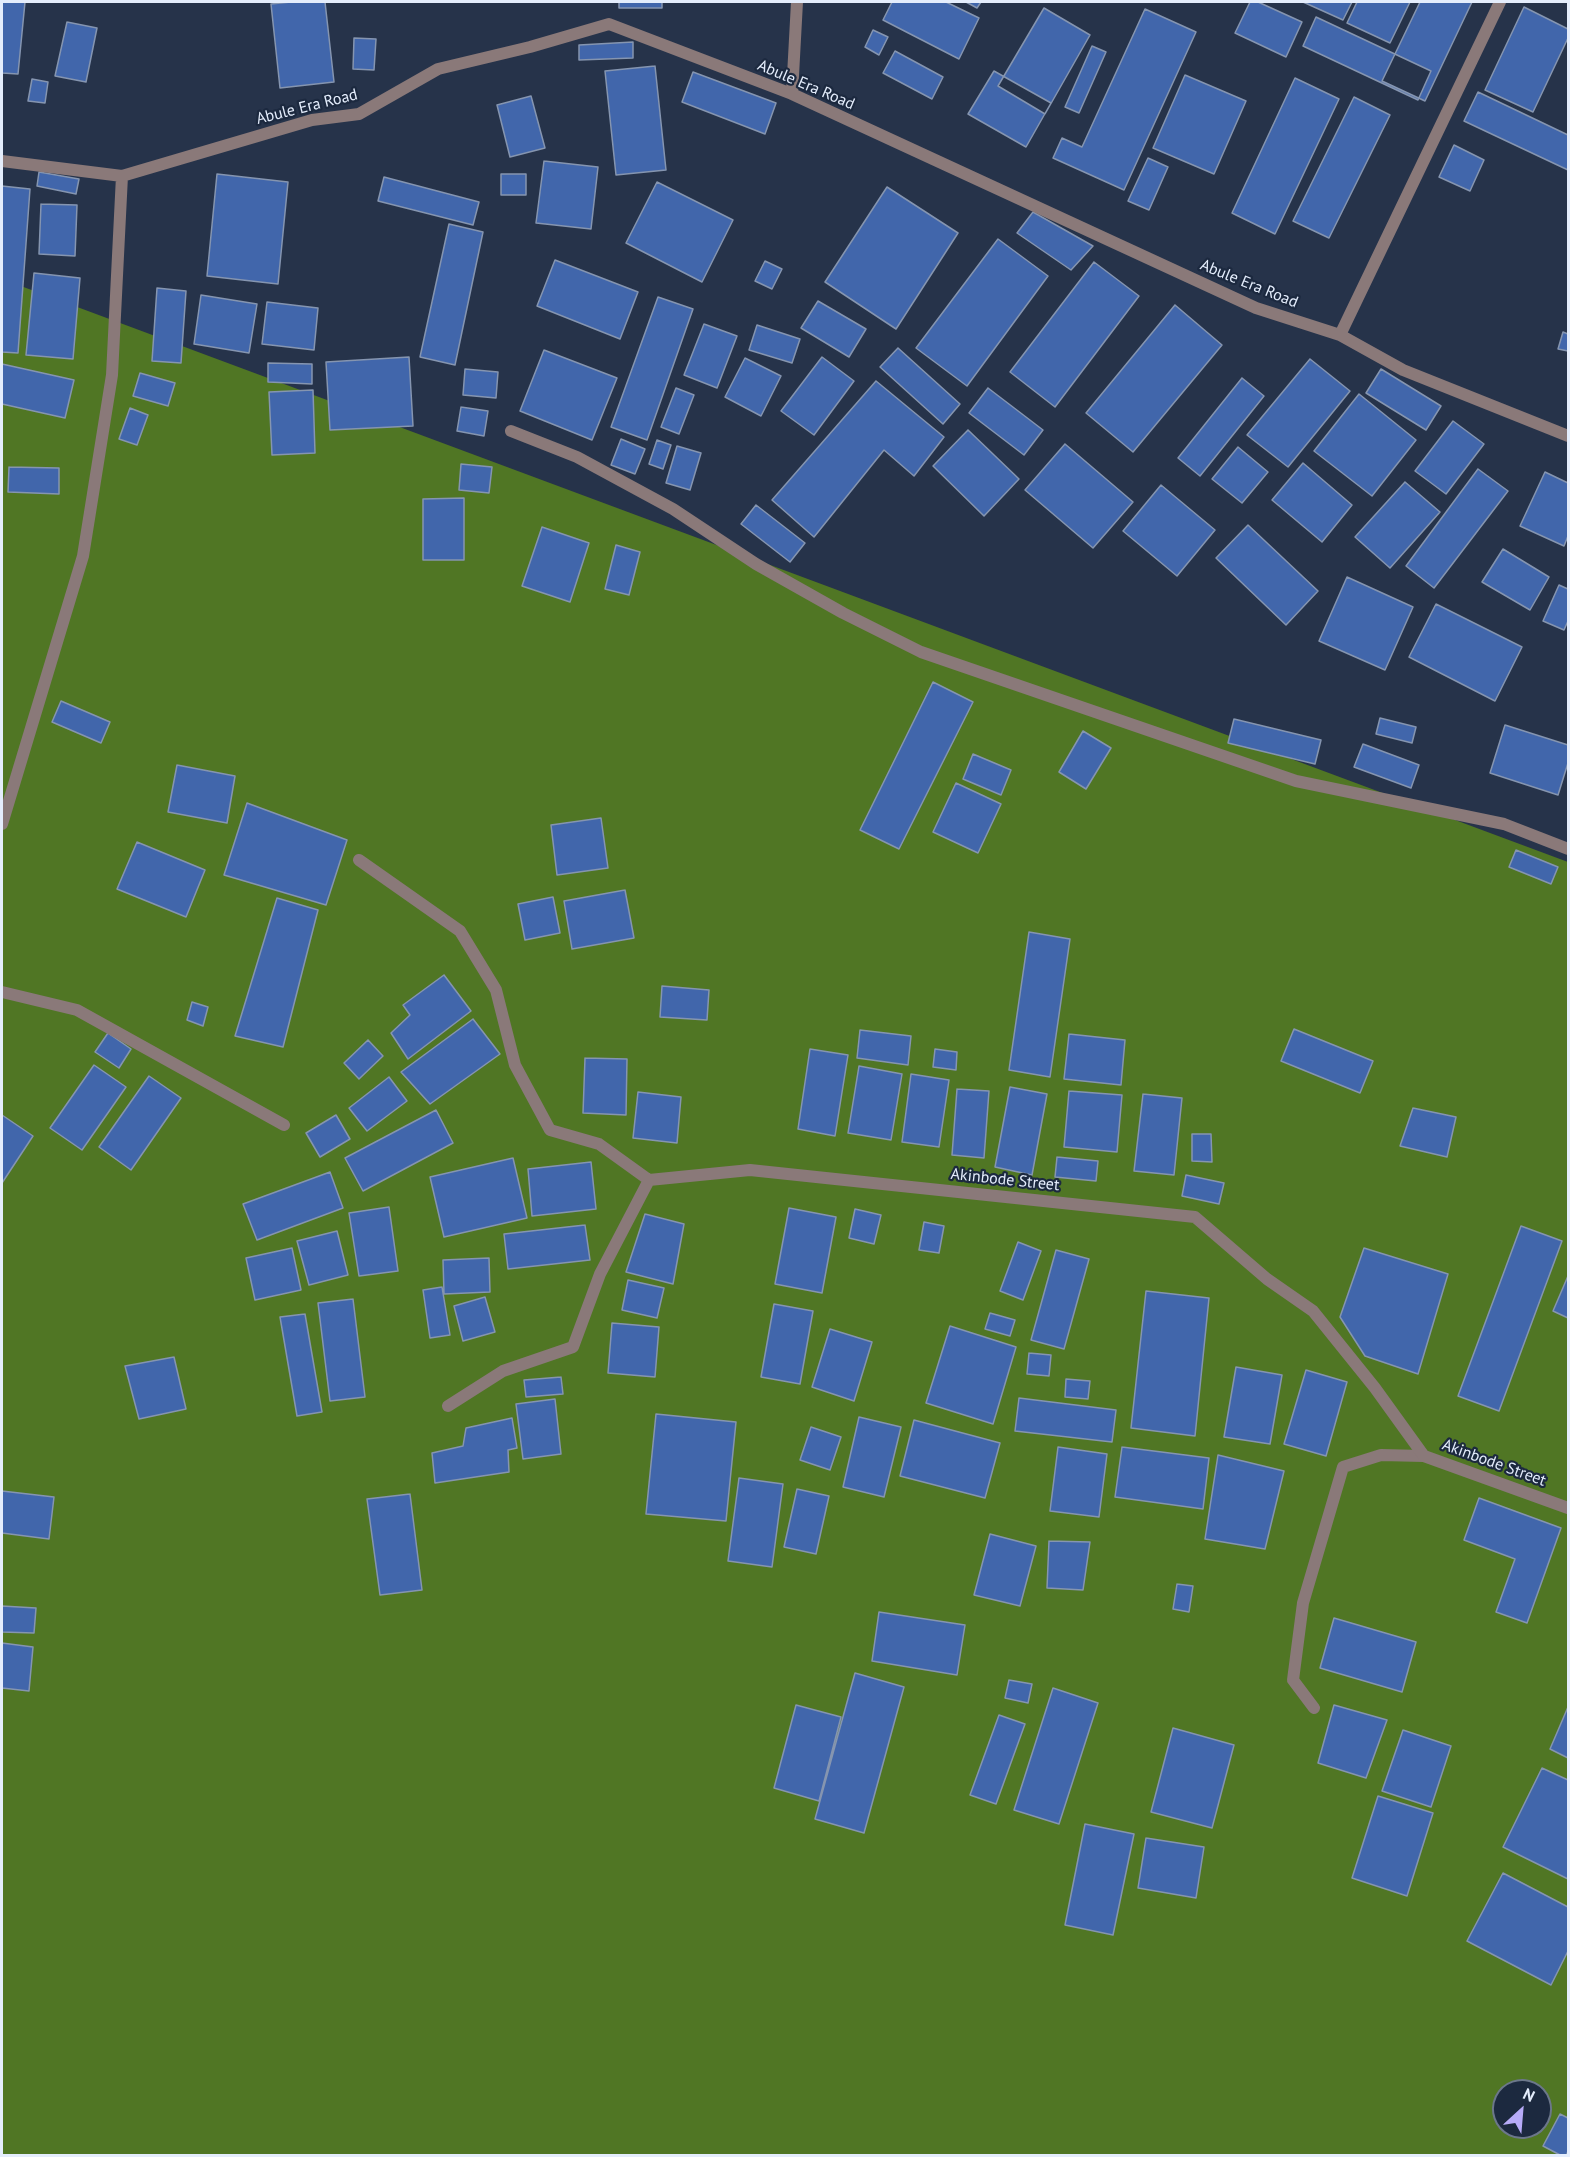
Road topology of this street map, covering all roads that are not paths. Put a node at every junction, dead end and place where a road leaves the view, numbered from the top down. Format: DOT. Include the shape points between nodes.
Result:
graph roads {
  1 [pos="797,2"];
  2 [pos="1500,2"];
  3 [pos="792,94"];
  4 [pos="2,161"];
  5 [pos="122,176"];
  6 [pos="1340,335"];
  7 [pos="511,431"];
  8 [pos="1569,436"];
  9 [pos="2,825"];
  10 [pos="1569,849"];
  11 [pos="359,860"];
  12 [pos="2,992"];
  13 [pos="284,1125"];
  14 [pos="650,1180"];
  15 [pos="448,1406"];
  16 [pos="1424,1456"];
  17 [pos="1569,1508"];
  18 [pos="1314,1708"];
  1 -- 3 [label="street"];
  2 -- 6 [label="street"];
  3 -- 5 [label="street, Abule Era Road" via="609,24 438,69 359,114 312,120"];
  3 -- 6 [label="street, Abule Era Road" via="1256,308"];
  4 -- 5 [label="street, Abule Era Road"];
  5 -- 9 [label="street" via="112,375 83,556"];
  6 -- 8 [label="street, Abule Era Road" via="1403,370"];
  7 -- 10 [label="street" via="577,457 673,509 756,564 921,652 1296,781 1504,824"];
  11 -- 14 [label="street" via="460,931 496,990 515,1065 550,1130 599,1144"];
  12 -- 13 [label="street" via="77,1010"];
  14 -- 15 [label="street" via="600,1274 573,1347 503,1371"];
  14 -- 16 [label="street, Akinbode Street" via="750,1170 1195,1217 1267,1279 1313,1311"];
  16 -- 17 [label="street, Akinbode Street"];
  16 -- 18 [label="street" via="1381,1455 1343,1467 1303,1603 1293,1680"];
}
